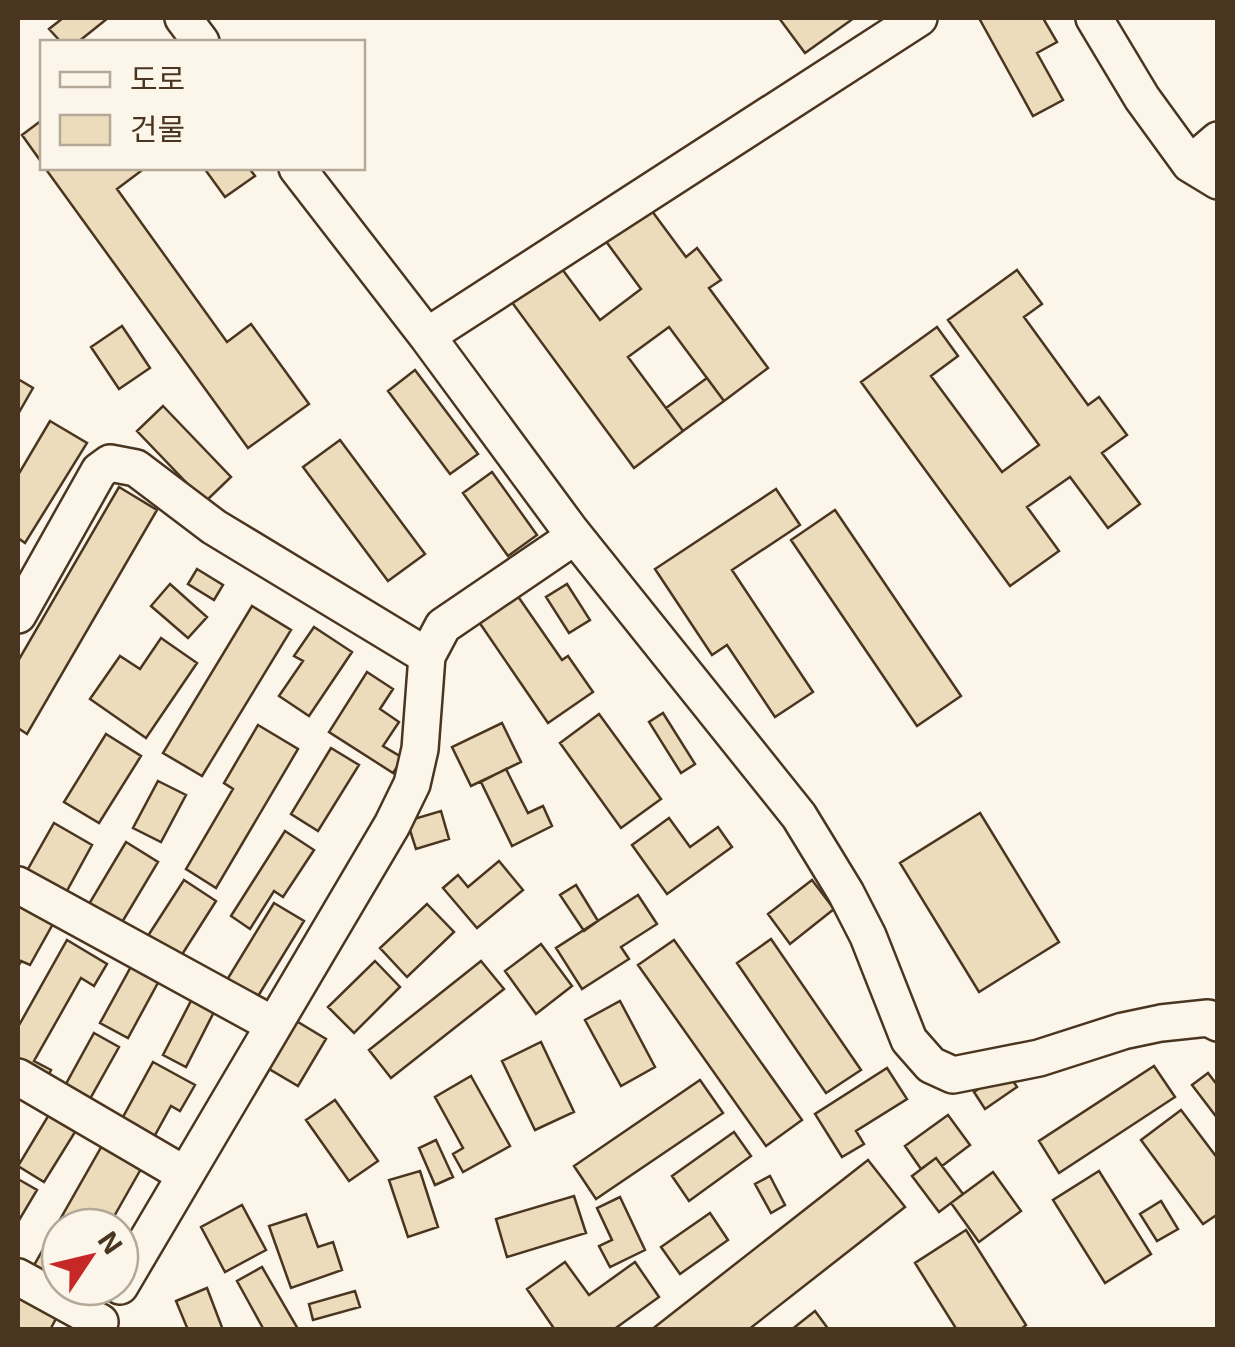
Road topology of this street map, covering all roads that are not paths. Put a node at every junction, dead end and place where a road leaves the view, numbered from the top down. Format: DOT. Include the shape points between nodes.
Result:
graph roads {
  1 [pos="182,18"];
  2 [pos="920,18"];
  3 [pos="1094,18"];
  4 [pos="199,40"];
  5 [pos="1218,140"];
  6 [pos="299,170"];
  7 [pos="1204,172"];
  8 [pos="426,336"];
  9 [pos="570,530"];
  10 [pos="18,615"];
  11 [pos="427,656"];
  12 [pos="18,884"];
  13 [pos="1218,1023"];
  14 [pos="272,1024"];
  15 [pos="18,1077"];
  16 [pos="184,1174"];
  17 [pos="140,1252"];
  18 [pos="18,1277"];
  19 [pos="98,1326"];
  1 -- 4 [label="street"];
  2 -- 8 [label="street"];
  3 -- 7 [label="street" via="1142,98"];
  5 -- 7 [label="street"];
  6 -- 8 [label="street"];
  8 -- 9 [label="street"];
  9 -- 11 [label="street" via="566,543 443,626"];
  9 -- 13 [label="street" via="799,816 868,936 909,1040 930,1065 952,1075 1161,1023"];
  10 -- 11 [label="street" via="99,471 110,463 136,468 214,527"];
  11 -- 14 [label="street" via="412,784"];
  12 -- 14 [label="street"];
  14 -- 16 [label="street"];
  15 -- 16 [label="street"];
  16 -- 17 [label="street"];
  18 -- 19 [label="street"];
}
